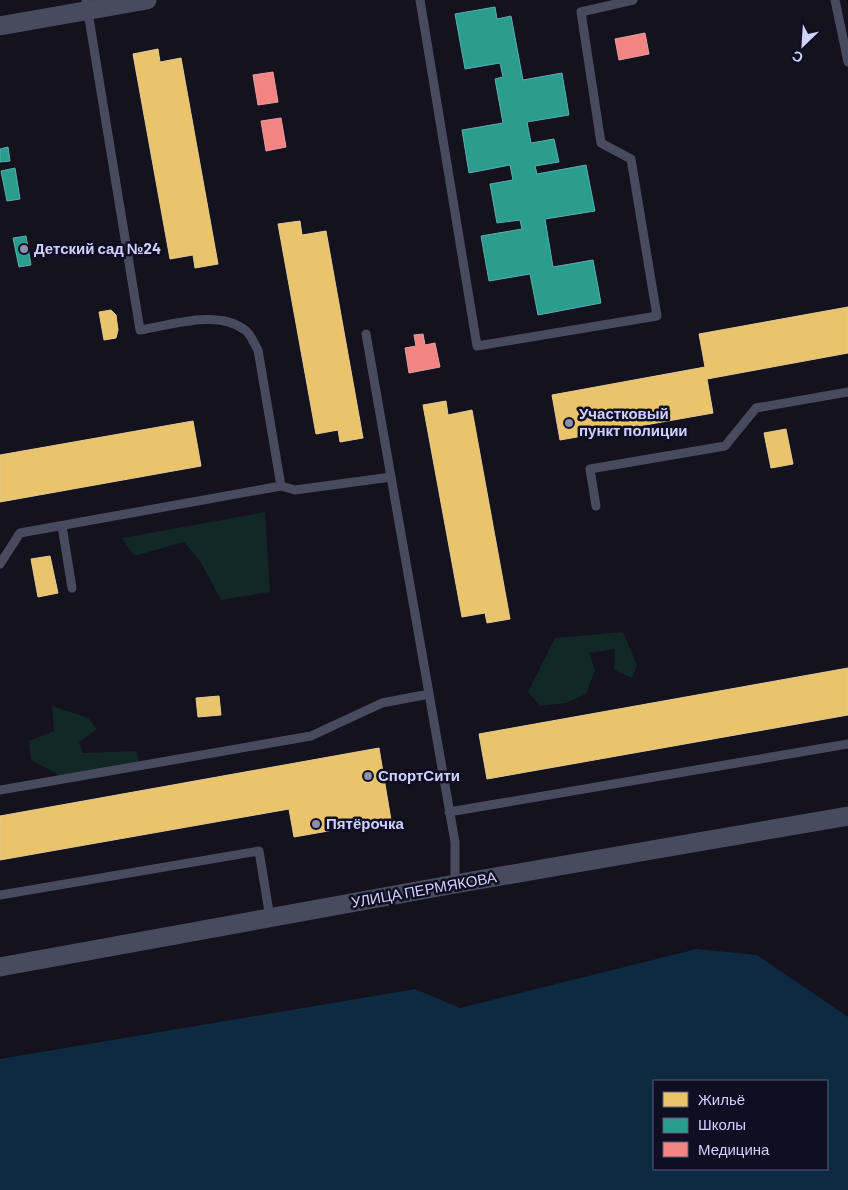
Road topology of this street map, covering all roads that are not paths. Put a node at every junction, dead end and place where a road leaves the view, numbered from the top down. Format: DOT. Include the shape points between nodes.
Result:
graph roads {
  1 [pos="147,0"];
  2 [pos="420,0"];
  3 [pos="633,0"];
  4 [pos="835,0"];
  5 [pos="87,5"];
  6 [pos="0,26"];
  7 [pos="848,62"];
  8 [pos="366,334"];
  9 [pos="848,392"];
  10 [pos="391,477"];
  11 [pos="281,486"];
  12 [pos="596,506"];
  13 [pos="62,526"];
  14 [pos="0,564"];
  15 [pos="72,588"];
  16 [pos="429,694"];
  17 [pos="848,744"];
  18 [pos="0,790"];
  19 [pos="450,812"];
  20 [pos="848,816"];
  21 [pos="455,884"];
  22 [pos="0,895"];
  23 [pos="270,918"];
  24 [pos="0,967"];
  1 -- 5 [label="street"];
  2 -- 3 [label="lane" via="477,346 657,316 631,159 601,143 581,12"];
  4 -- 7 [label="lane"];
  5 -- 6 [label="street"];
  5 -- 11 [label="lane" via="140,330 206,319 231,322 247,331 258,350"];
  8 -- 10 [label="lane"];
  9 -- 12 [label="lane" via="756,408 725,446 590,469"];
  10 -- 11 [label="lane" via="295,490"];
  10 -- 16 [label="lane"];
  11 -- 13 [label="lane"];
  13 -- 14 [label="lane" via="20,533"];
  13 -- 15 [label="lane"];
  16 -- 18 [label="lane" via="382,703 311,736"];
  16 -- 19 [label="lane"];
  17 -- 19 [label="lane"];
  19 -- 21 [label="lane" via="455,842"];
  20 -- 21 [label="street, УЛИЦА ПЕРМЯКОВА"];
  21 -- 23 [label="street, УЛИЦА ПЕРМЯКОВА"];
  22 -- 23 [label="lane" via="259,851"];
  23 -- 24 [label="street, УЛИЦА ПЕРМЯКОВА"];
}
